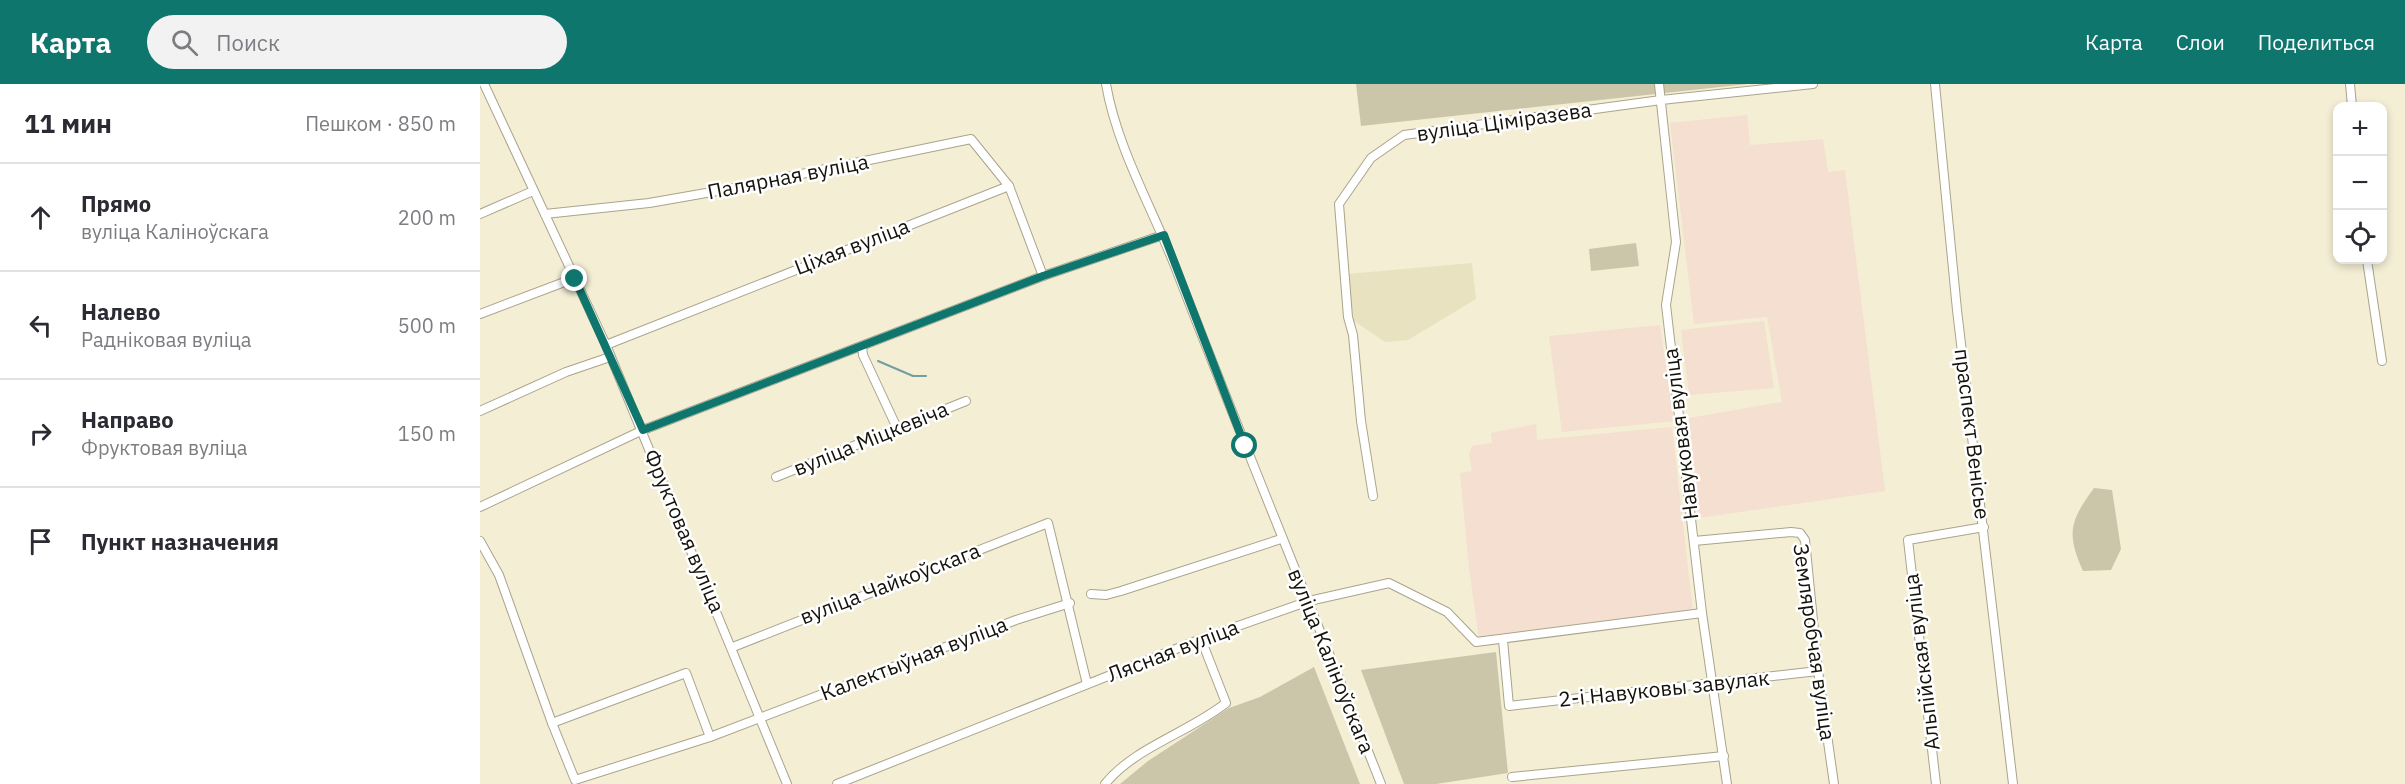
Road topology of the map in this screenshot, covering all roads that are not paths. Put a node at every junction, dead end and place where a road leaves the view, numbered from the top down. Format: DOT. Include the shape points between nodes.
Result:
graph roads {
  1 [pos="484,84"];
  2 [pos="1106,84"];
  3 [pos="1659,84"];
  4 [pos="1813,84"];
  5 [pos="1935,84"];
  6 [pos="2350,84"];
  7 [pos="490,97"];
  8 [pos="1661,100"];
  9 [pos="480,101"];
  10 [pos="2352,102"];
  11 [pos="1009,186"];
  12 [pos="533,191"];
  13 [pos="480,214"];
  14 [pos="545,214"];
  15 [pos="1164,235"];
  16 [pos="2368,264"];
  17 [pos="1043,276"];
  18 [pos="575,279"];
  19 [pos="480,314"];
  20 [pos="606,345"];
  21 [pos="862,346"];
  22 [pos="610,357"];
  23 [pos="2382,361"];
  24 [pos="966,401"];
  25 [pos="480,411"];
  26 [pos="897,428"];
  27 [pos="643,430"];
  28 [pos="776,477"];
  29 [pos="1373,496"];
  30 [pos="480,507"];
  31 [pos="1984,527"];
  32 [pos="1281,538"];
  33 [pos="480,541"];
  34 [pos="1694,541"];
  35 [pos="1091,594"];
  36 [pos="1309,601"];
  37 [pos="1070,603"];
  38 [pos="1702,614"];
  39 [pos="1201,639"];
  40 [pos="1503,640"];
  41 [pos="733,647"];
  42 [pos="1818,671"];
  43 [pos="1087,684"];
  44 [pos="1713,684"];
  45 [pos="760,719"];
  46 [pos="552,723"];
  47 [pos="710,737"];
  48 [pos="1724,756"];
  49 [pos="1512,777"];
  50 [pos="787,784"];
  51 [pos="837,784"];
  52 [pos="1105,784"];
  53 [pos="1381,784"];
  54 [pos="1727,784"];
  55 [pos="1833,784"];
  56 [pos="1936,784"];
  57 [pos="2013,784"];
  1 -- 7 [label="street, Фруктовая вуліца"];
  2 -- 15 [label="street, вуліца Каліноўскага" via="1117,128"];
  3 -- 8 [label="street, Навуковая вуліца"];
  4 -- 8 [label="street, вуліца Ціміразева"];
  5 -- 31 [label="street, праспект Венісье"];
  6 -- 10 [label="street"];
  7 -- 9 [label="street"];
  7 -- 12 [label="street, Фруктовая вуліца"];
  8 -- 29 [label="street, вуліца Ціміразева" via="1404,135 1371,158 1350,184 1339,204 1348,317"];
  8 -- 34 [label="street, Навуковая вуліца" via="1676,242 1666,304"];
  11 -- 14 [label="street, Палярная вуліца" via="971,139 729,189 649,203"];
  11 -- 17 [label="street"];
  11 -- 20 [label="street, Ціхая вуліца"];
  12 -- 13 [label="street"];
  12 -- 14 [label="street, Фруктовая вуліца"];
  14 -- 18 [label="street, Фруктовая вуліца"];
  15 -- 17 [label="street"];
  15 -- 32 [label="street, вуліца Каліноўскага"];
  16 -- 23 [label="street"];
  17 -- 21 [label="street"];
  18 -- 19 [label="street"];
  18 -- 20 [label="street, Фруктовая вуліца"];
  20 -- 22 [label="street, Фруктовая вуліца"];
  21 -- 26 [label="street" via="863,356"];
  21 -- 27 [label="street"];
  22 -- 25 [label="street" via="566,372"];
  22 -- 27 [label="street, Фруктовая вуліца"];
  24 -- 26 [label="street, вуліца Міцкевіча"];
  26 -- 28 [label="street, вуліца Міцкевіча"];
  27 -- 30 [label="street"];
  27 -- 41 [label="street, Фруктовая вуліца"];
  31 -- 56 [label="street, Альпійская вуліца" via="1908,540"];
  31 -- 57 [label="street, праспект Венісье"];
  32 -- 35 [label="street" via="1121,591"];
  32 -- 36 [label="street, вуліца Каліноўскага"];
  33 -- 46 [label="street" via="499,575"];
  34 -- 38 [label="street, Навуковая вуліца"];
  34 -- 42 [label="street, Земляробчая вуліца" via="1800,533 1805,540"];
  36 -- 39 [label="street, Лясная вуліца"];
  36 -- 40 [label="street, Лясная вуліца" via="1389,583 1447,612 1476,642"];
  36 -- 53 [label="street, вуліца Каліноўскага"];
  37 -- 41 [label="street, вуліца Чайкоўскага" via="1048,523"];
  37 -- 43 [label="street"];
  37 -- 45 [label="street, Калектыўная вуліца" via="1016,620"];
  38 -- 40 [label="street"];
  38 -- 44 [label="street, Навуковая вуліца"];
  39 -- 43 [label="street, Лясная вуліца"];
  39 -- 52 [label="street" via="1226,703 1119,767"];
  40 -- 44 [label="street, 2-і Навуковы завулак" via="1509,706"];
  41 -- 45 [label="street, Фруктовая вуліца"];
  42 -- 44 [label="street, 2-і Навуковы завулак"];
  42 -- 55 [label="street, Земляробчая вуліца"];
  43 -- 51 [label="street, Лясная вуліца"];
  44 -- 48 [label="street, Навуковая вуліца"];
  45 -- 47 [label="street, Калектыўная вуліца"];
  45 -- 50 [label="street, Фруктовая вуліца"];
  46 -- 47 [label="street, Калектыўная вуліца" via="575,780"];
  46 -- 47 [label="street" via="686,673"];
  48 -- 49 [label="street"];
  48 -- 54 [label="street, Навуковая вуліца"];
}
